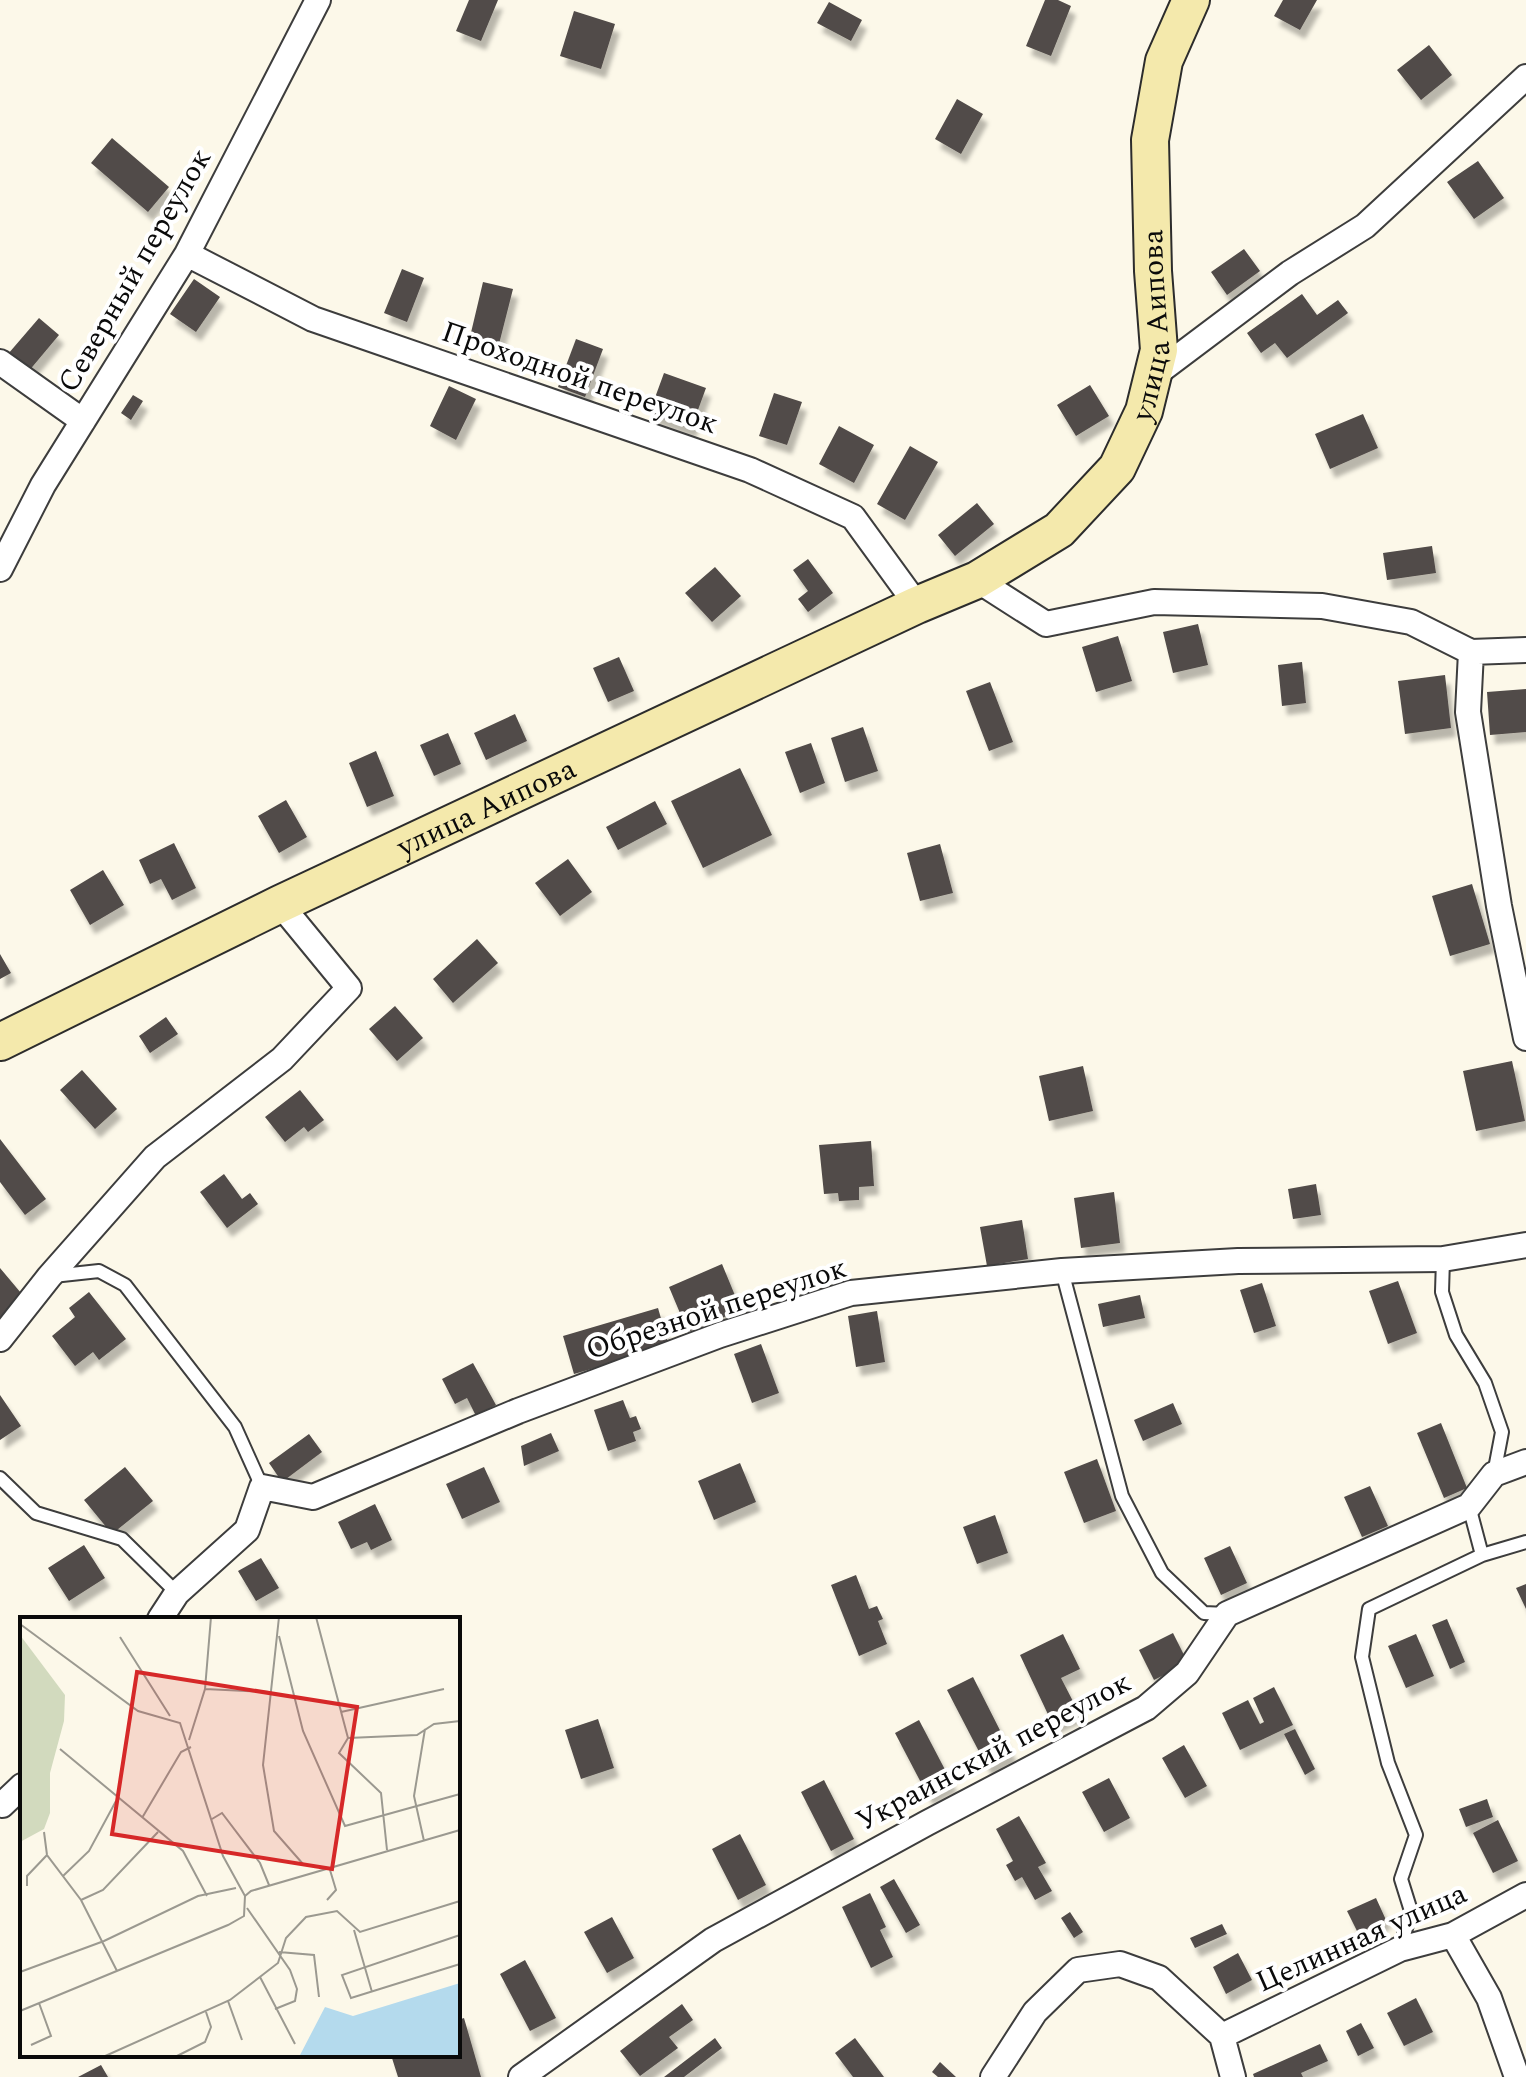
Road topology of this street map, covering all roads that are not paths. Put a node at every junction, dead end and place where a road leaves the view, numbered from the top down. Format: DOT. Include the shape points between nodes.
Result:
graph roads {
  1 [pos="318,0"];
  2 [pos="1191,0"];
  3 [pos="1526,77"];
  4 [pos="187,254"];
  5 [pos="0,362"];
  6 [pos="1153,376"];
  7 [pos="83,421"];
  8 [pos="0,569"];
  9 [pos="977,580"];
  10 [pos="917,605"];
  11 [pos="1526,650"];
  12 [pos="1471,652"];
  13 [pos="280,904"];
  14 [pos="1526,1038"];
  15 [pos="0,1042"];
  16 [pos="1526,1245"];
  17 [pos="1443,1259"];
  18 [pos="1062,1271"];
  19 [pos="49,1277"];
  20 [pos="0,1339"];
  21 [pos="1526,1462"];
  22 [pos="1494,1474"];
  23 [pos="0,1478"];
  24 [pos="262,1487"];
  25 [pos="1469,1506"];
  26 [pos="1526,1542"];
  27 [pos="1482,1555"];
  28 [pos="177,1593"];
  29 [pos="1227,1614"];
  30 [pos="161,1617"];
  31 [pos="20,1788"];
  32 [pos="2,1805"];
  33 [pos="1526,1895"];
  34 [pos="1453,1935"];
  35 [pos="1400,1949"];
  36 [pos="1222,2036"];
  37 [pos="521,2077"];
  38 [pos="993,2077"];
  39 [pos="1233,2077"];
  40 [pos="1517,2077"];
  1 -- 4 [label="street, Северный переулок"];
  2 -- 6 [label="street, улица Аипова" via="1164,61 1150,140 1159,350"];
  3 -- 6 [label="street" via="1365,226 1290,273"];
  4 -- 7 [label="street, Северный переулок"];
  4 -- 10 [label="street, Проходной переулок" via="313,319 750,470 853,517"];
  5 -- 7 [label="street"];
  6 -- 9 [label="street, улица Аипова" via="1144,411 1117,468 1059,530"];
  7 -- 8 [label="street, Северный переулок"];
  9 -- 10 [label="street, улица Аипова"];
  9 -- 12 [label="street" via="1046,624 1154,602 1322,606 1411,622"];
  10 -- 13 [label="street, улица Аипова"];
  11 -- 12 [label="street"];
  12 -- 14 [label="street" via="1468,712"];
  13 -- 15 [label="street, улица Аипова"];
  13 -- 19 [label="street" via="349,988 282,1059 155,1157"];
  16 -- 17 [label="street, Обрезной переулок"];
  17 -- 18 [label="street, Обрезной переулок" via="1238,1261"];
  17 -- 22 [label="lane" via="1442,1292 1456,1335 1485,1383 1502,1432"];
  18 -- 24 [label="street, Обрезной переулок" via="851,1293 720,1335 518,1411 313,1497"];
  18 -- 29 [label="lane" via="1122,1496 1162,1573 1204,1613"];
  19 -- 20 [label="street"];
  19 -- 24 [label="lane" via="99,1271 125,1285 235,1427"];
  21 -- 22 [label="street"];
  22 -- 25 [label="street"];
  23 -- 28 [label="lane" via="36,1513 122,1539"];
  24 -- 28 [label="street" via="247,1530"];
  25 -- 27 [label="lane"];
  25 -- 29 [label="street"];
  26 -- 27 [label="lane"];
  27 -- 35 [label="lane" via="1369,1609 1362,1657 1388,1763 1416,1835 1401,1879 1411,1911"];
  28 -- 30 [label="street"];
  29 -- 37 [label="street, Украинский переулок" via="1187,1673 1146,1708 713,1940"];
  31 -- 32 [label="street"];
  33 -- 34 [label="street, Целинная улица"];
  34 -- 35 [label="street, Целинная улица"];
  34 -- 40 [label="street" via="1489,1998"];
  35 -- 36 [label="street, Целинная улица"];
  36 -- 38 [label="street" via="1159,1978 1120,1964 1078,1970 1035,2012"];
  36 -- 39 [label="street"];
}
